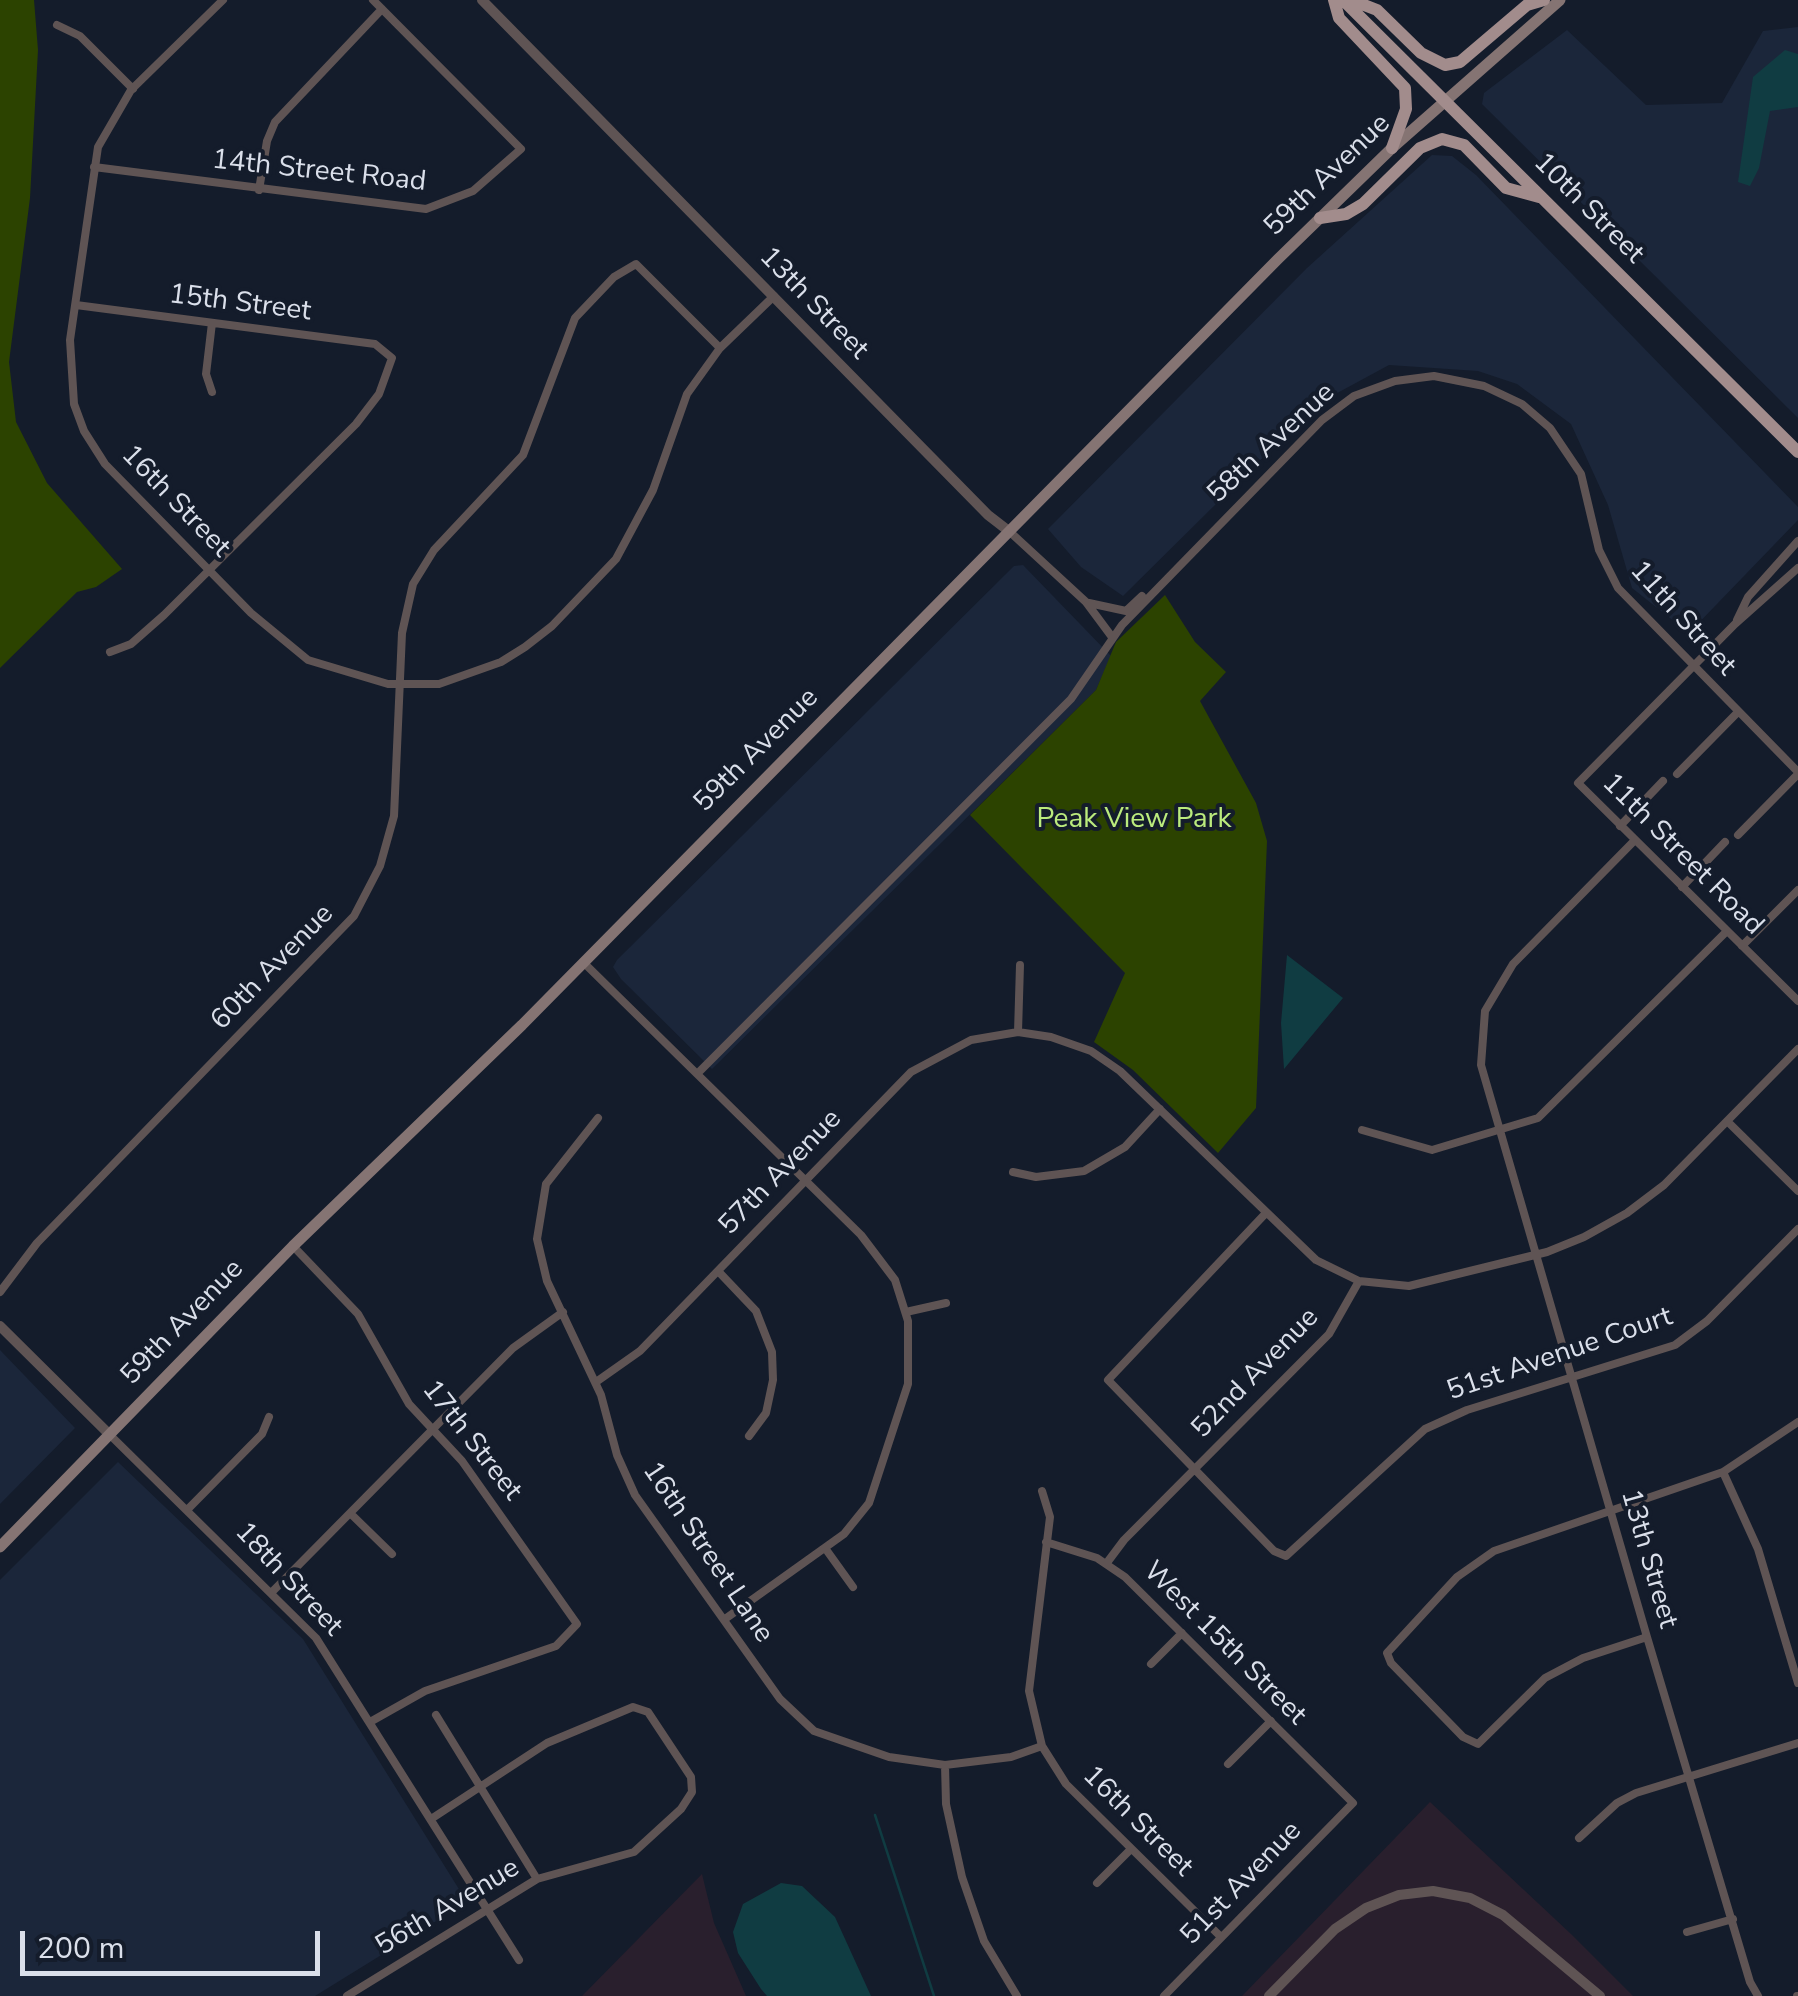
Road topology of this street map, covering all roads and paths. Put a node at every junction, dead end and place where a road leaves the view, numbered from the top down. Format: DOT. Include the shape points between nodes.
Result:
graph roads {
  1 [pos="373,0"];
  2 [pos="482,0"];
  3 [pos="1334,0"];
  4 [pos="1344,0"];
  5 [pos="1351,0"];
  6 [pos="1544,0"];
  7 [pos="1560,0"];
  8 [pos="217,2"];
  9 [pos="382,9"];
  10 [pos="58,25"];
  11 [pos="133,89"];
  12 [pos="1444,100"];
  13 [pos="1392,148"];
  14 [pos="94,167"];
  15 [pos="259,190"];
  16 [pos="1541,197"];
  17 [pos="1320,218"];
  18 [pos="774,296"];
  19 [pos="76,305"];
  20 [pos="212,323"];
  21 [pos="720,348"];
  22 [pos="1492,389"];
  23 [pos="212,392"];
  24 [pos="1798,452"];
  25 [pos="1010,532"];
  26 [pos="1798,540"];
  27 [pos="1798,568"];
  28 [pos="209,570"];
  29 [pos="1162,582"];
  30 [pos="1086,602"];
  31 [pos="1735,624"];
  32 [pos="1112,637"];
  33 [pos="110,652"];
  34 [pos="1693,667"];
  35 [pos="401,685"];
  36 [pos="1737,713"];
  37 [pos="1798,773"];
  38 [pos="1677,774"];
  39 [pos="1663,781"];
  40 [pos="1620,826"];
  41 [pos="1738,835"];
  42 [pos="1635,840"];
  43 [pos="1726,842"];
  44 [pos="1682,887"];
  45 [pos="1798,890"];
  46 [pos="1727,931"];
  47 [pos="1742,946"];
  48 [pos="583,962"];
  49 [pos="1020,965"];
  50 [pos="1798,1001"];
  51 [pos="1018,1032"];
  52 [pos="1798,1049"];
  53 [pos="697,1074"];
  54 [pos="1160,1109"];
  55 [pos="598,1118"];
  56 [pos="1727,1121"];
  57 [pos="1362,1130"];
  58 [pos="1500,1133"];
  59 [pos="1012,1172"];
  60 [pos="804,1180"];
  61 [pos="1798,1191"];
  62 [pos="1265,1214"];
  63 [pos="1798,1229"];
  64 [pos="293,1246"];
  65 [pos="1535,1254"];
  66 [pos="718,1271"];
  67 [pos="1359,1280"];
  68 [pos="0,1292"];
  69 [pos="946,1303"];
  70 [pos="563,1312"];
  71 [pos="906,1312"];
  72 [pos="0,1326"];
  73 [pos="1572,1380"];
  74 [pos="596,1382"];
  75 [pos="269,1417"];
  76 [pos="1798,1422"];
  77 [pos="433,1430"];
  78 [pos="109,1434"];
  79 [pos="749,1436"];
  80 [pos="1194,1471"];
  81 [pos="1723,1472"];
  82 [pos="1042,1491"];
  83 [pos="188,1508"];
  84 [pos="1611,1510"];
  85 [pos="352,1514"];
  86 [pos="1046,1542"];
  87 [pos="0,1548"];
  88 [pos="826,1548"];
  89 [pos="392,1554"];
  90 [pos="1106,1564"];
  91 [pos="853,1587"];
  92 [pos="272,1592"];
  93 [pos="725,1619"];
  94 [pos="1182,1633"];
  95 [pos="1647,1637"];
  96 [pos="1151,1664"];
  97 [pos="1798,1683"];
  98 [pos="436,1715"];
  99 [pos="1271,1721"];
  100 [pos="370,1722"];
  101 [pos="1798,1743"];
  102 [pos="1042,1746"];
  103 [pos="1228,1764"];
  104 [pos="945,1765"];
  105 [pos="1689,1774"];
  106 [pos="480,1786"];
  107 [pos="1352,1803"];
  108 [pos="430,1819"];
  109 [pos="1580,1838"];
  110 [pos="1131,1849"];
  111 [pos="537,1879"];
  112 [pos="1097,1884"];
  113 [pos="488,1908"];
  114 [pos="1733,1919"];
  115 [pos="1687,1932"];
  116 [pos="1221,1937"];
  117 [pos="519,1960"];
  118 [pos="346,1996"];
  119 [pos="1017,1996"];
  120 [pos="1164,1996"];
  121 [pos="1268,1996"];
  122 [pos="1600,1996"];
  123 [pos="1758,1996"];
  1 -- 9 [label="street"];
  2 -- 18 [label="street, 13th Street"];
  3 -- 13 [label="main road" via="1340,18 1405,88 1406,109"];
  4 -- 12 [label="main road, 10th Street"];
  5 -- 6 [label="main road" via="1377,10 1421,53 1445,65 1460,62 1527,6"];
  7 -- 12 [label="main road, 59th Avenue"];
  8 -- 11 [label="street, 16th Street"];
  9 -- 15 [label="street" via="275,122"];
  9 -- 15 [label="street, 14th Street Road" via="521,148 473,191 426,210"];
  10 -- 11 [label="street" via="80,36"];
  11 -- 14 [label="street, 16th Street" via="106,130"];
  12 -- 13 [label="main road, 59th Avenue"];
  12 -- 16 [label="main road, 10th Street"];
  13 -- 17 [label="main road, 59th Avenue"];
  14 -- 15 [label="street, 14th Street Road"];
  14 -- 19 [label="street, 16th Street"];
  16 -- 17 [label="main road" via="1506,188 1464,145 1442,139 1420,148 1362,204"];
  16 -- 24 [label="main road, 10th Street"];
  17 -- 25 [label="main road, 59th Avenue"];
  18 -- 21 [label="street"];
  18 -- 25 [label="street, 13th Street"];
  19 -- 20 [label="street, 15th Street"];
  19 -- 28 [label="street, 16th Street" via="70,371 84,430 105,464"];
  20 -- 23 [label="street" via="206,374"];
  20 -- 28 [label="street, 15th Street" via="375,344 392,358 379,394 356,424"];
  21 -- 35 [label="street" via="686,394 636,526 578,599 500,662 440,684"];
  21 -- 35 [label="street, 60th Avenue" via="636,264 575,318 524,455 420,568 405,608"];
  22 -- 29 [label="street, 58th Avenue" via="1434,376 1354,396 1322,420"];
  22 -- 34 [label="street, 11th Street" via="1536,414 1564,446 1582,474 1610,574"];
  25 -- 30 [label="street, 13th Street"];
  25 -- 48 [label="main road, 59th Avenue"];
  26 -- 31 [label="street" via="1748,598"];
  27 -- 31 [label="street"];
  28 -- 33 [label="street" via="131,644"];
  28 -- 35 [label="street, 16th Street" via="284,645 308,660"];
  29 -- 30 [label="street, 58th Avenue" via="1126,612"];
  29 -- 32 [label="street, 58th Avenue"];
  30 -- 32 [label="street, 13th Street"];
  31 -- 34 [label="street"];
  32 -- 53 [label="street, 58th Avenue" via="1072,699"];
  34 -- 36 [label="street, 11th Street"];
  34 -- 40 [label="street, 11th Street Road" via="1578,783"];
  35 -- 68 [label="street, 60th Avenue" via="394,816 380,866 354,916 37,1243"];
  36 -- 37 [label="street, 11th Street"];
  36 -- 38 [label="street"];
  37 -- 41 [label="street"];
  39 -- 40 [label="street"];
  40 -- 42 [label="street, 11th Street Road"];
  42 -- 44 [label="street, 11th Street Road"];
  42 -- 58 [label="street, 13th Street" via="1513,964 1485,1011 1481,1065"];
  43 -- 44 [label="street"];
  44 -- 46 [label="street, 11th Street Road"];
  45 -- 47 [label="street"];
  46 -- 47 [label="street, 11th Street Road"];
  46 -- 58 [label="street" via="1554,1106"];
  47 -- 50 [label="street, 11th Street Road"];
  48 -- 53 [label="street"];
  48 -- 64 [label="main road, 59th Avenue"];
  49 -- 51 [label="street"];
  51 -- 54 [label="street" via="1090,1051"];
  51 -- 60 [label="street, 57th Avenue" via="971,1040 928,1060"];
  52 -- 56 [label="street"];
  53 -- 60 [label="street"];
  54 -- 59 [label="street" via="1125,1147 1084,1171"];
  54 -- 62 [label="street"];
  55 -- 70 [label="street, 16th Street Lane" via="554,1171 538,1215 539,1252"];
  56 -- 61 [label="street"];
  56 -- 65 [label="street" via="1627,1212 1584,1238"];
  57 -- 58 [label="street" via="1432,1150"];
  58 -- 65 [label="street, 13th Street"];
  60 -- 66 [label="street, 57th Avenue"];
  60 -- 71 [label="street" via="878,1253"];
  62 -- 67 [label="street" via="1316,1260"];
  62 -- 80 [label="street" via="1108,1380"];
  63 -- 73 [label="street, 51st Avenue Court" via="1694,1333"];
  64 -- 77 [label="street, 17th Street" via="358,1314 410,1404"];
  64 -- 78 [label="main road, 59th Avenue"];
  65 -- 67 [label="street" via="1436,1283"];
  65 -- 73 [label="street, 13th Street"];
  66 -- 74 [label="street, 57th Avenue" via="640,1351"];
  66 -- 79 [label="street" via="756,1311 772,1352 766,1412"];
  67 -- 80 [label="street, 52nd Avenue" via="1329,1334"];
  69 -- 71 [label="street"];
  70 -- 74 [label="street, 16th Street Lane"];
  70 -- 77 [label="street" via="522,1340"];
  71 -- 88 [label="street" via="908,1384 878,1483 856,1520"];
  72 -- 78 [label="street, 18th Street"];
  73 -- 80 [label="street, 51st Avenue Court" via="1425,1428 1286,1556 1274,1552"];
  73 -- 84 [label="street, 13th Street"];
  74 -- 93 [label="street, 16th Street Lane" via="624,1476"];
  75 -- 83 [label="street" via="262,1434"];
  76 -- 81 [label="street"];
  77 -- 85 [label="street"];
  77 -- 100 [label="street, 17th Street" via="462,1460 576,1628 556,1646 425,1691"];
  78 -- 83 [label="street, 18th Street"];
  78 -- 87 [label="main road, 59th Avenue"];
  80 -- 90 [label="street, 52nd Avenue"];
  81 -- 84 [label="street"];
  81 -- 97 [label="street" via="1758,1549"];
  82 -- 86 [label="street, 16th Street" via="1050,1517"];
  83 -- 92 [label="street, 18th Street"];
  84 -- 95 [label="street, 13th Street"];
  84 -- 95 [label="street" via="1482,1558 1387,1654 1463,1737 1478,1744 1545,1678"];
  85 -- 89 [label="street"];
  85 -- 92 [label="street"];
  86 -- 90 [label="street, West 15th Street"];
  86 -- 102 [label="street, 16th Street" via="1028,1692"];
  88 -- 91 [label="street"];
  88 -- 93 [label="street"];
  90 -- 94 [label="street, West 15th Street"];
  92 -- 100 [label="street, 18th Street" via="316,1638"];
  93 -- 104 [label="street, 16th Street Lane" via="780,1700 814,1731 889,1756"];
  94 -- 96 [label="street"];
  94 -- 99 [label="street, West 15th Street"];
  95 -- 105 [label="street, 13th Street"];
  98 -- 106 [label="street"];
  99 -- 103 [label="street"];
  99 -- 107 [label="street, West 15th Street"];
  100 -- 108 [label="street, 18th Street"];
  101 -- 105 [label="street"];
  102 -- 104 [label="street, 16th Street Lane"];
  102 -- 110 [label="street, 16th Street" via="1066,1784"];
  104 -- 119 [label="street" via="962,1877 984,1941"];
  105 -- 109 [label="street" via="1617,1803"];
  105 -- 114 [label="street, 13th Street"];
  106 -- 108 [label="street"];
  106 -- 111 [label="street"];
  106 -- 111 [label="street, 56th Avenue" via="547,1743 620,1711 645,1710 688,1768 690,1798 634,1852"];
  107 -- 116 [label="street, 51st Avenue"];
  108 -- 113 [label="street, 18th Street"];
  110 -- 112 [label="street"];
  110 -- 116 [label="street, 16th Street"];
  111 -- 113 [label="street, 56th Avenue"];
  113 -- 117 [label="street, 18th Street"];
  113 -- 118 [label="street, 56th Avenue"];
  114 -- 115 [label="street"];
  114 -- 123 [label="street, 13th Street"];
  116 -- 120 [label="street, 51st Avenue"];
  121 -- 122 [label="street" via="1347,1920 1381,1901 1418,1892 1454,1894 1503,1915"];
}
